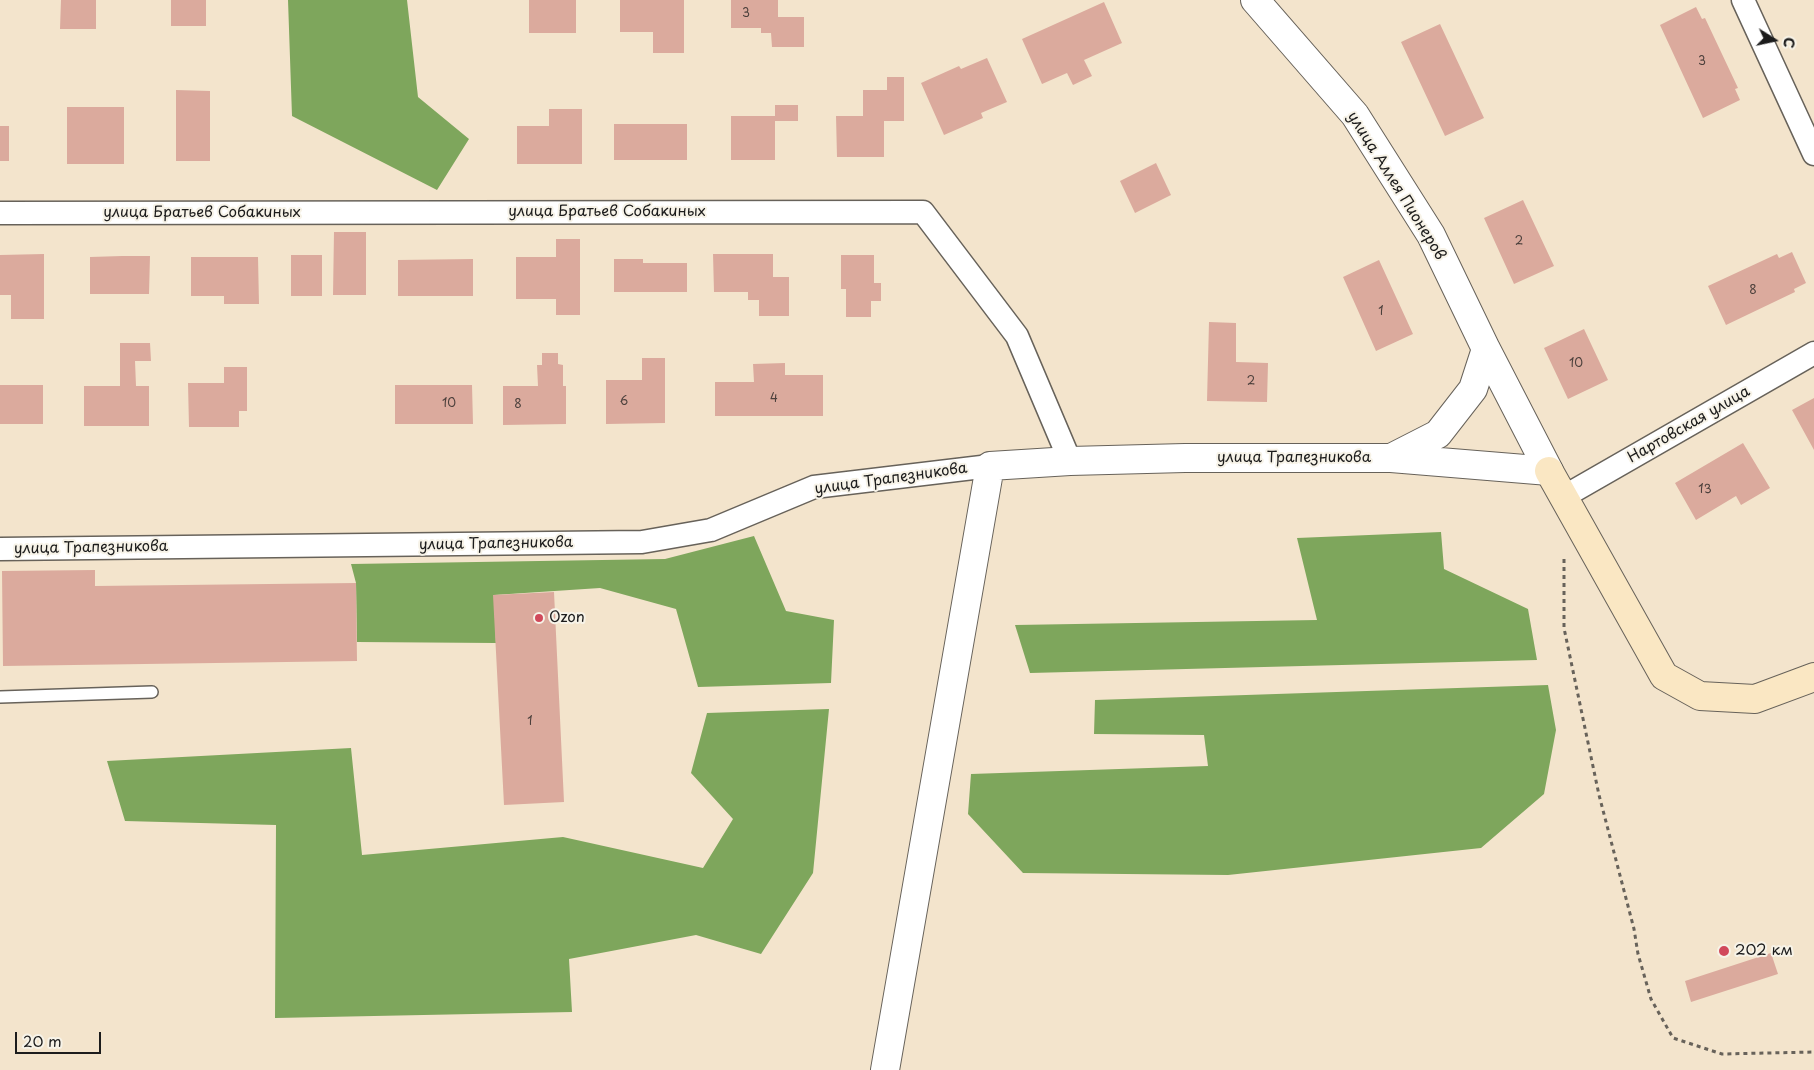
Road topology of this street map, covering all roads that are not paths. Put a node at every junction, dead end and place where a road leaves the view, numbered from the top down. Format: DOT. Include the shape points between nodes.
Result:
graph roads {
  1 [pos="1255,0"];
  2 [pos="1743,0"];
  3 [pos="1814,154"];
  4 [pos="0,213"];
  5 [pos="1486,349"];
  6 [pos="1814,354"];
  7 [pos="1391,458"];
  8 [pos="1070,461"];
  9 [pos="990,466"];
  10 [pos="1549,471"];
  11 [pos="1564,496"];
  12 [pos="0,549"];
  13 [pos="1814,677"];
  14 [pos="152,692"];
  15 [pos="0,697"];
  16 [pos="884,1070"];
  1 -- 5 [label="street, улица Аллея Пионеров" via="1355,115 1430,235"];
  2 -- 3 [label="street"];
  4 -- 8 [label="street, улица Братьев Собакиных" via="923,212 1017,336"];
  5 -- 7 [label="street" via="1473,389 1438,434"];
  5 -- 10 [label="street, улица Аллея Пионеров"];
  6 -- 11 [label="street, Нартовская улица"];
  7 -- 8 [label="street, улица Трапезникова"];
  7 -- 10 [label="street, улица Трапезникова"];
  8 -- 9 [label="street, улица Трапезникова"];
  9 -- 12 [label="street, улица Трапезникова" via="814,487 710,530 642,542"];
  9 -- 16 [label="street"];
  10 -- 11 [label="main road"];
  11 -- 13 [label="main road" via="1664,676 1700,696 1755,699"];
  14 -- 15 [label="lane"];
}
